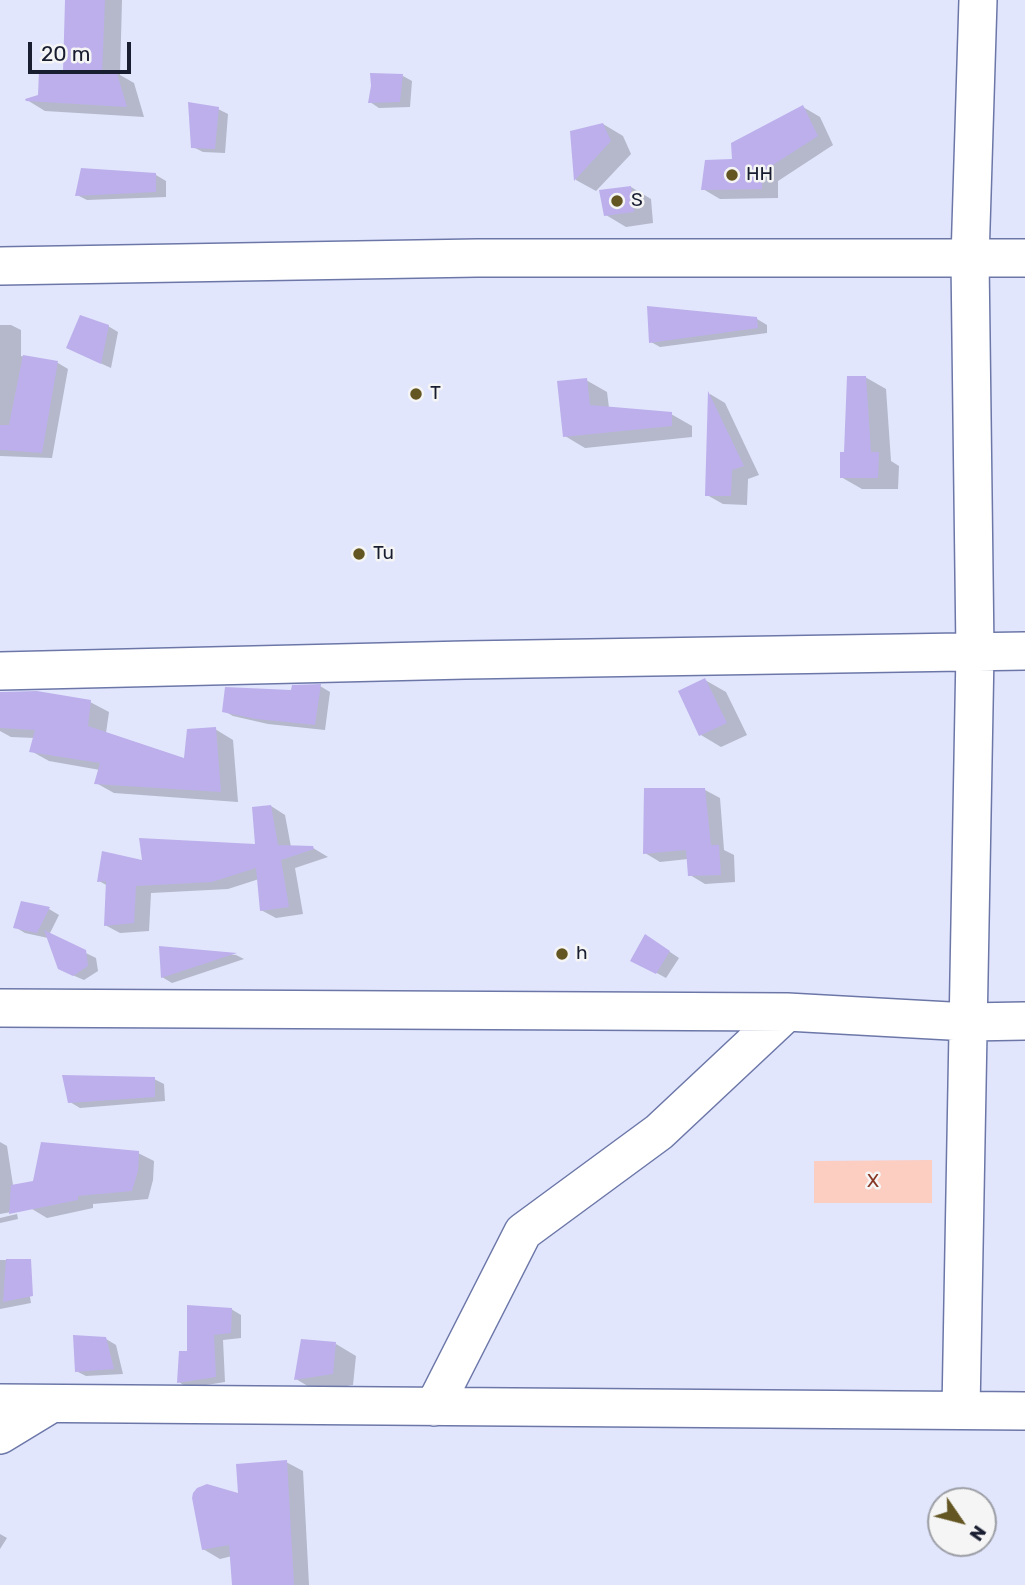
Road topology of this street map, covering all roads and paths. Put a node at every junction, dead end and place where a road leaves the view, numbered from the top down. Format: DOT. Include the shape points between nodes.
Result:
graph roads {
  1 [pos="978,0"];
  2 [pos="1025,258"];
  3 [pos="970,259"];
  4 [pos="0,265"];
  5 [pos="1025,651"];
  6 [pos="975,652"];
  7 [pos="0,671"];
  8 [pos="0,1008"];
  9 [pos="787,1012"];
  10 [pos="1025,1021"];
  11 [pos="968,1022"];
  12 [pos="55,1402"];
  13 [pos="0,1403"];
  14 [pos="434,1407"];
  15 [pos="961,1410"];
  16 [pos="1025,1411"];
  17 [pos="0,1434"];
  1 -- 3 [label="street"];
  2 -- 3 [label="street"];
  3 -- 4 [label="street" via="477,258"];
  3 -- 6 [label="street"];
  5 -- 6 [label="street"];
  6 -- 7 [label="street"];
  6 -- 11 [label="street"];
  8 -- 9 [label="street"];
  9 -- 11 [label="street"];
  9 -- 14 [label="street" via="659,1132 523,1232"];
  10 -- 11 [label="street"];
  11 -- 15 [label="street"];
  12 -- 13 [label="street"];
  12 -- 14 [label="street"];
  12 -- 17 [label="street"];
  14 -- 15 [label="street"];
  15 -- 16 [label="street"];
}
